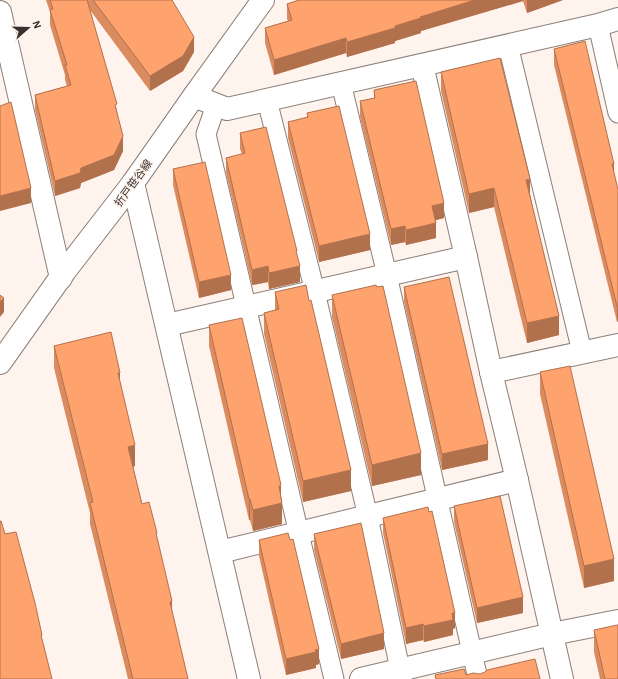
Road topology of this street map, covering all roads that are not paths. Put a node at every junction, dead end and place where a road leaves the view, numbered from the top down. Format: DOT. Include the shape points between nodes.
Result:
graph roads {
  1 [pos="263,0"];
  2 [pos="0,12"];
  3 [pos="608,22"];
  4 [pos="508,45"];
  5 [pos="422,65"];
  6 [pos="341,83"];
  7 [pos="194,96"];
  8 [pos="268,100"];
  9 [pos="216,105"];
  10 [pos="618,113"];
  11 [pos="134,183"];
  12 [pos="466,257"];
  13 [pos="387,275"];
  14 [pos="60,278"];
  15 [pos="315,292"];
  16 [pos="246,307"];
  17 [pos="167,326"];
  18 [pos="618,345"];
  19 [pos="582,352"];
  20 [pos="0,363"];
  21 [pos="491,372"];
  22 [pos="517,480"];
  23 [pos="438,500"];
  24 [pos="368,516"];
  25 [pos="299,534"];
  26 [pos="220,552"];
  27 [pos="618,620"];
  28 [pos="552,634"];
  29 [pos="472,653"];
  30 [pos="401,674"];
  31 [pos="249,679"];
  32 [pos="334,679"];
  33 [pos="361,679"];
  34 [pos="478,679"];
  35 [pos="562,679"];
  1 -- 7 [label="street, 折戸笹谷線"];
  2 -- 14 [label="street"];
  3 -- 4 [label="street"];
  3 -- 10 [label="lane"];
  4 -- 5 [label="street"];
  4 -- 19 [label="lane"];
  5 -- 6 [label="street"];
  5 -- 12 [label="street"];
  6 -- 8 [label="street"];
  6 -- 13 [label="lane"];
  7 -- 9 [label="street"];
  7 -- 11 [label="street, 折戸笹谷線"];
  8 -- 9 [label="street" via="227,109"];
  8 -- 15 [label="lane"];
  9 -- 16 [label="lane" via="206,134"];
  11 -- 14 [label="street, 折戸笹谷線"];
  11 -- 17 [label="street"];
  12 -- 13 [label="street"];
  12 -- 21 [label="street"];
  13 -- 15 [label="street"];
  13 -- 23 [label="lane"];
  14 -- 20 [label="street, 折戸笹谷線"];
  15 -- 16 [label="street"];
  15 -- 24 [label="lane"];
  16 -- 17 [label="street"];
  16 -- 25 [label="lane"];
  17 -- 26 [label="street"];
  18 -- 19 [label="street"];
  19 -- 21 [label="street"];
  21 -- 22 [label="street"];
  22 -- 23 [label="street"];
  22 -- 28 [label="street"];
  23 -- 24 [label="street"];
  23 -- 29 [label="lane"];
  24 -- 25 [label="street"];
  24 -- 30 [label="lane"];
  25 -- 26 [label="street"];
  25 -- 32 [label="lane"];
  26 -- 31 [label="street"];
  27 -- 28 [label="street"];
  28 -- 29 [label="street"];
  28 -- 35 [label="street"];
  29 -- 30 [label="street"];
  29 -- 34 [label="lane"];
  30 -- 33 [label="street"];
}
